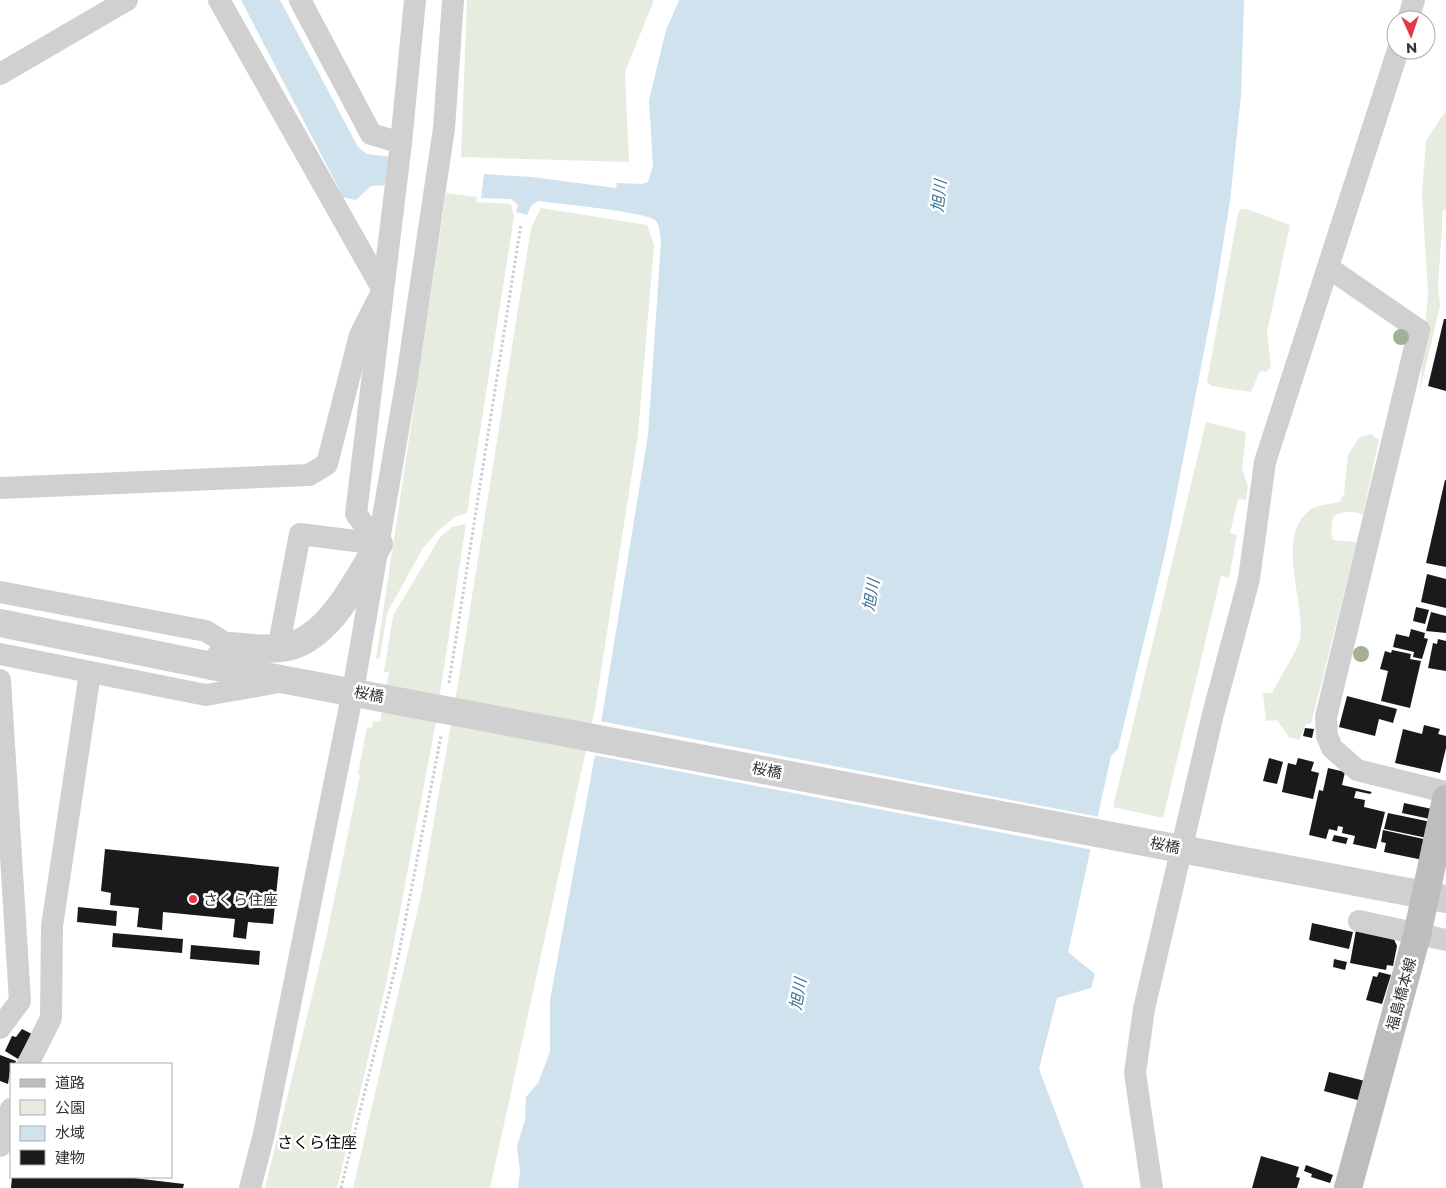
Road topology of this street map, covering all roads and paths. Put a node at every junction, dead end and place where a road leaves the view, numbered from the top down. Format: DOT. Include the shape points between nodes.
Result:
graph roads {
  1 [pos="126,0"];
  2 [pos="219,0"];
  3 [pos="300,0"];
  4 [pos="415,0"];
  5 [pos="453,0"];
  6 [pos="1395,60"];
  7 [pos="0,74"];
  8 [pos="401,143"];
  9 [pos="1330,268"];
  10 [pos="383,290"];
  11 [pos="0,488"];
  12 [pos="379,544"];
  13 [pos="0,592"];
  14 [pos="0,624"];
  15 [pos="230,646"];
  16 [pos="278,649"];
  17 [pos="0,654"];
  18 [pos="212,666"];
  19 [pos="90,673"];
  20 [pos="0,680"];
  21 [pos="290,680"];
  22 [pos="354,691"];
  23 [pos="1446,792"];
  24 [pos="1446,799"];
  25 [pos="1439,866"];
  26 [pos="1446,899"];
  27 [pos="1360,921"];
  28 [pos="1417,935"];
  29 [pos="1446,940"];
  30 [pos="0,1028"];
  31 [pos="28,1063"];
  32 [pos="10,1112"];
  33 [pos="0,1146"];
  34 [pos="250,1188"];
  35 [pos="1152,1188"];
  36 [pos="1348,1188"];
  1 -- 7 [label="street"];
  2 -- 10 [label="street"];
  3 -- 8 [label="street" via="371,134"];
  4 -- 8 [label="street"];
  5 -- 12 [label="street" via="444,128"];
  6 -- 9 [label="street"];
  8 -- 10 [label="street"];
  9 -- 23 [label="street" via="1419,330 1326,717 1327,736 1332,748 1357,770"];
  9 -- 35 [label="street" via="1265,462 1249,579 1144,1009 1135,1073"];
  10 -- 11 [label="street" via="360,335 327,464 309,475"];
  10 -- 12 [label="street" via="356,514"];
  12 -- 16 [label="street" via="343,603 327,621 303,642"];
  12 -- 16 [label="street" via="300,534"];
  12 -- 22 [label="street"];
  13 -- 15 [label="street" via="206,631"];
  14 -- 18 [label="street, 桜橋"];
  15 -- 16 [label="street"];
  15 -- 18 [label="street"];
  17 -- 19 [label="street"];
  18 -- 21 [label="street, 桜橋"];
  19 -- 21 [label="street" via="206,695"];
  19 -- 31 [label="street" via="52,926 51,1018"];
  20 -- 30 [label="street" via="20,1001"];
  21 -- 22 [label="street, 桜橋"];
  22 -- 26 [label="street, 桜橋"];
  22 -- 34 [label="street" via="264,1134"];
  24 -- 25 [label="main road, 福島橋本線"];
  25 -- 28 [label="main road, 福島橋本線"];
  27 -- 28 [label="street"];
  28 -- 29 [label="street"];
  28 -- 36 [label="main road, 福島橋本線"];
  32 -- 33 [label="street"];
}
